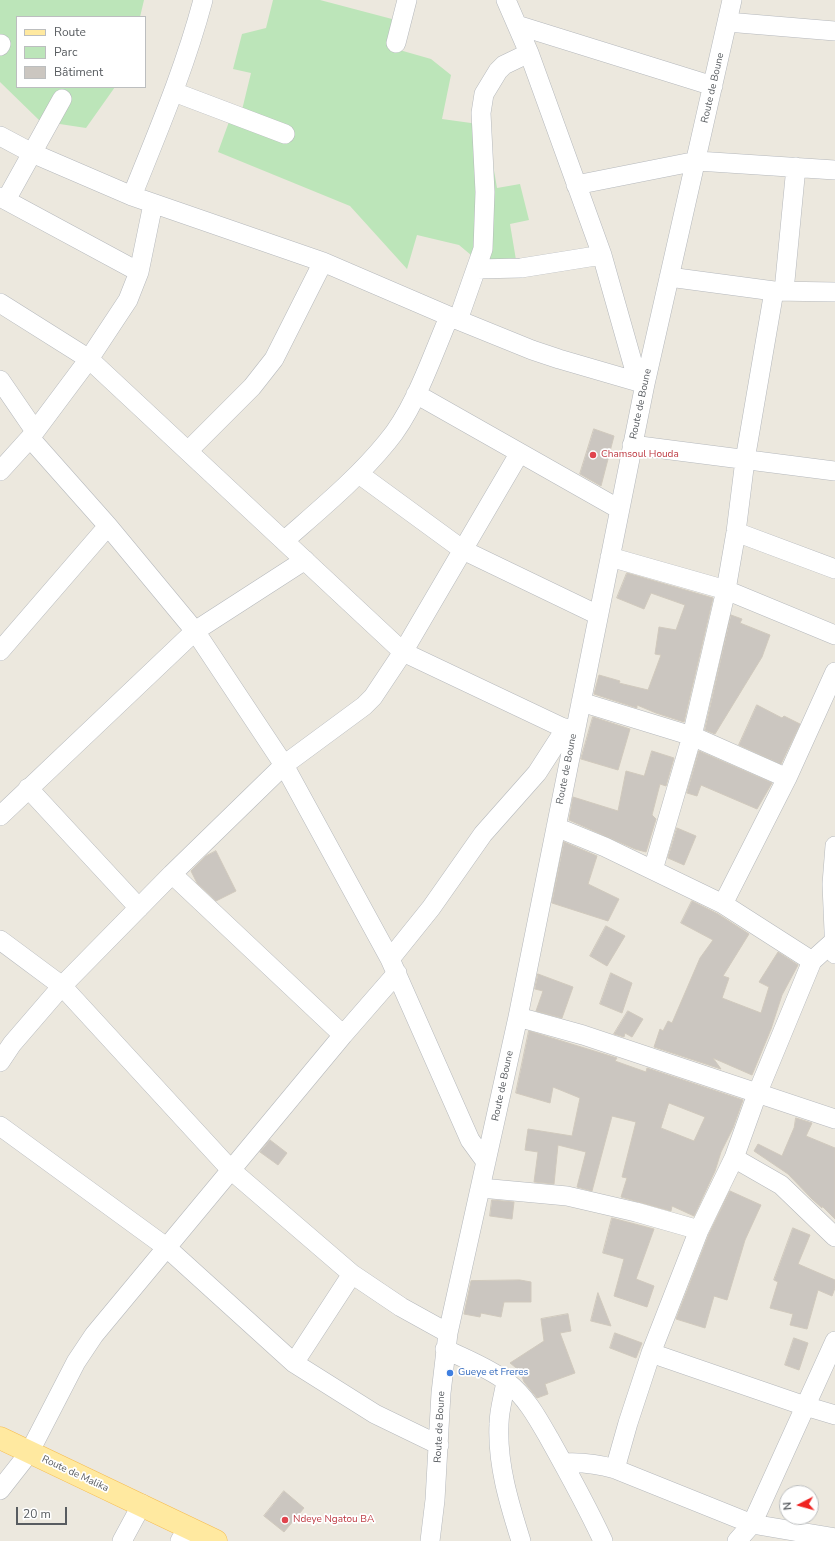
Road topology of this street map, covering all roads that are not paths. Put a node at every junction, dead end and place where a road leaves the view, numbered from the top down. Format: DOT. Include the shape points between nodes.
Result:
graph roads {
  1 [pos="203,0"];
  2 [pos="407,0"];
  3 [pos="506,0"];
  4 [pos="732,0"];
  5 [pos="727,22"];
  6 [pos="517,25"];
  7 [pos="835,31"];
  8 [pos="396,43"];
  9 [pos="529,53"];
  10 [pos="713,86"];
  11 [pos="174,92"];
  12 [pos="62,98"];
  13 [pos="285,134"];
  14 [pos="0,136"];
  15 [pos="32,153"];
  16 [pos="697,160"];
  17 [pos="796,167"];
  18 [pos="835,170"];
  19 [pos="576,185"];
  20 [pos="132,196"];
  21 [pos="3,198"];
  22 [pos="153,204"];
  23 [pos="602,255"];
  24 [pos="323,262"];
  25 [pos="477,268"];
  26 [pos="139,272"];
  27 [pos="669,277"];
  28 [pos="779,291"];
  29 [pos="835,292"];
  30 [pos="0,303"];
  31 [pos="454,318"];
  32 [pos="89,359"];
  33 [pos="0,380"];
  34 [pos="641,383"];
  35 [pos="416,394"];
  36 [pos="6,398"];
  37 [pos="33,435"];
  38 [pos="632,445"];
  39 [pos="188,451"];
  40 [pos="519,454"];
  41 [pos="745,460"];
  42 [pos="0,471"];
  43 [pos="835,471"];
  44 [pos="359,474"];
  45 [pos="619,509"];
  46 [pos="108,526"];
  47 [pos="736,532"];
  48 [pos="284,542"];
  49 [pos="463,550"];
  50 [pos="610,557"];
  51 [pos="305,560"];
  52 [pos="835,569"];
  53 [pos="726,590"];
  54 [pos="598,614"];
  55 [pos="195,631"];
  56 [pos="835,635"];
  57 [pos="0,651"];
  58 [pos="403,652"];
  59 [pos="834,678"];
  60 [pos="581,702"];
  61 [pos="570,731"];
  62 [pos="692,736"];
  63 [pos="284,765"];
  64 [pos="787,778"];
  65 [pos="28,788"];
  66 [pos="0,816"];
  67 [pos="556,826"];
  68 [pos="835,846"];
  69 [pos="653,870"];
  70 [pos="172,874"];
  71 [pos="723,904"];
  72 [pos="139,908"];
  73 [pos="0,940"];
  74 [pos="834,949"];
  75 [pos="812,961"];
  76 [pos="394,966"];
  77 [pos="62,986"];
  78 [pos="518,1017"];
  79 [pos="342,1035"];
  80 [pos="0,1062"];
  81 [pos="757,1094"];
  82 [pos="835,1119"];
  83 [pos="0,1126"];
  84 [pos="734,1158"];
  85 [pos="486,1162"];
  86 [pos="231,1170"];
  87 [pos="481,1188"];
  88 [pos="699,1230"];
  89 [pos="835,1237"];
  90 [pos="166,1247"];
  91 [pos="352,1274"];
  92 [pos="446,1341"];
  93 [pos="835,1341"];
  94 [pos="651,1353"];
  95 [pos="294,1363"];
  96 [pos="506,1381"];
  97 [pos="805,1406"];
  98 [pos="835,1415"];
  99 [pos="0,1438"];
  100 [pos="439,1445"];
  101 [pos="29,1453"];
  102 [pos="564,1464"];
  103 [pos="615,1469"];
  104 [pos="0,1490"];
  105 [pos="142,1504"];
  106 [pos="752,1524"];
  107 [pos="184,1534"];
  108 [pos="835,1538"];
  109 [pos="122,1541"];
  110 [pos="216,1541"];
  111 [pos="430,1541"];
  112 [pos="521,1541"];
  113 [pos="603,1541"];
  114 [pos="737,1541"];
  1 -- 11 [label="street"];
  2 -- 8 [label="street"];
  3 -- 6 [label="street"];
  4 -- 5 [label="street, Route de Boune"];
  5 -- 7 [label="street"];
  5 -- 10 [label="street, Route de Boune"];
  6 -- 9 [label="street"];
  6 -- 10 [label="street"];
  9 -- 19 [label="street"];
  9 -- 25 [label="street" via="498,70 484,94 482,113 485,224 483,249"];
  10 -- 16 [label="street, Route de Boune"];
  11 -- 13 [label="street"];
  11 -- 20 [label="street"];
  12 -- 15 [label="street"];
  14 -- 15 [label="street"];
  15 -- 20 [label="street"];
  15 -- 21 [label="street"];
  16 -- 17 [label="street"];
  16 -- 19 [label="street"];
  16 -- 27 [label="street, Route de Boune"];
  17 -- 18 [label="street"];
  17 -- 28 [label="street"];
  19 -- 23 [label="street"];
  20 -- 22 [label="street"];
  21 -- 26 [label="street"];
  22 -- 24 [label="street"];
  22 -- 26 [label="street"];
  23 -- 25 [label="street" via="521,268"];
  23 -- 34 [label="street"];
  24 -- 31 [label="street"];
  24 -- 39 [label="street" via="274,359 252,387"];
  25 -- 31 [label="street"];
  26 -- 32 [label="street" via="128,300"];
  27 -- 28 [label="street"];
  27 -- 34 [label="street, Route de Boune"];
  28 -- 29 [label="street"];
  28 -- 41 [label="street"];
  30 -- 32 [label="street"];
  31 -- 34 [label="street" via="559,359"];
  31 -- 35 [label="street"];
  32 -- 37 [label="street"];
  32 -- 39 [label="street"];
  33 -- 36 [label="street"];
  34 -- 38 [label="street, Route de Boune"];
  35 -- 40 [label="street"];
  35 -- 44 [label="street" via="388,442"];
  36 -- 37 [label="street"];
  37 -- 42 [label="street"];
  37 -- 46 [label="street"];
  38 -- 41 [label="street"];
  38 -- 45 [label="street, Route de Boune"];
  39 -- 48 [label="street"];
  40 -- 45 [label="street"];
  40 -- 49 [label="street"];
  41 -- 43 [label="street"];
  41 -- 47 [label="street"];
  44 -- 48 [label="street"];
  44 -- 49 [label="street"];
  45 -- 50 [label="street, Route de Boune"];
  46 -- 55 [label="street"];
  46 -- 57 [label="street"];
  47 -- 52 [label="street"];
  47 -- 53 [label="street"];
  48 -- 51 [label="street"];
  49 -- 54 [label="street"];
  49 -- 58 [label="street"];
  50 -- 53 [label="street"];
  50 -- 54 [label="street, Route de Boune"];
  51 -- 55 [label="street"];
  51 -- 58 [label="street"];
  53 -- 56 [label="street"];
  53 -- 62 [label="street"];
  54 -- 60 [label="street, Route de Boune"];
  55 -- 63 [label="street"];
  55 -- 65 [label="street"];
  58 -- 61 [label="street"];
  58 -- 63 [label="street" via="373,697 364,706"];
  59 -- 64 [label="street"];
  60 -- 61 [label="street, Route de Boune"];
  60 -- 62 [label="street"];
  61 -- 67 [label="street, Route de Boune"];
  61 -- 76 [label="street" via="483,834"];
  62 -- 64 [label="street"];
  62 -- 69 [label="street"];
  63 -- 70 [label="street"];
  63 -- 76 [label="street"];
  64 -- 71 [label="street"];
  65 -- 66 [label="street"];
  65 -- 72 [label="street"];
  67 -- 69 [label="street"];
  67 -- 78 [label="street, Route de Boune"];
  68 -- 74 [label="street" via="832,884"];
  69 -- 71 [label="street"];
  70 -- 72 [label="street"];
  70 -- 79 [label="street"];
  71 -- 75 [label="street"];
  72 -- 77 [label="street"];
  73 -- 77 [label="street"];
  74 -- 75 [label="street"];
  75 -- 81 [label="street"];
  76 -- 79 [label="street"];
  76 -- 85 [label="street" via="470,1140"];
  77 -- 80 [label="street" via="12,1044"];
  77 -- 86 [label="street"];
  78 -- 81 [label="street" via="583,1034"];
  78 -- 85 [label="street, Route de Boune"];
  79 -- 86 [label="street"];
  81 -- 82 [label="street"];
  81 -- 84 [label="street"];
  83 -- 90 [label="street"];
  84 -- 88 [label="street"];
  84 -- 89 [label="street" via="781,1186"];
  85 -- 87 [label="street, Route de Boune"];
  86 -- 90 [label="street"];
  86 -- 91 [label="street"];
  87 -- 88 [label="street" via="567,1196"];
  87 -- 92 [label="street, Route de Boune"];
  88 -- 94 [label="street"];
  90 -- 95 [label="street"];
  90 -- 101 [label="street" via="79,1356"];
  91 -- 92 [label="street" via="402,1307"];
  91 -- 95 [label="street"];
  92 -- 96 [label="street"];
  92 -- 100 [label="street, Route de Boune"];
  93 -- 97 [label="street"];
  94 -- 97 [label="street"];
  94 -- 103 [label="street"];
  95 -- 100 [label="street" via="375,1414"];
  96 -- 102 [label="street" via="522,1395"];
  96 -- 112 [label="street" via="499,1422 499,1445 503,1475"];
  97 -- 98 [label="street"];
  97 -- 106 [label="street"];
  99 -- 101 [label="main road, Route de Malika"];
  100 -- 111 [label="street, Route de Boune" via="436,1500"];
  101 -- 104 [label="street"];
  101 -- 105 [label="main road, Route de Malika"];
  102 -- 103 [label="street" via="580,1462"];
  102 -- 113 [label="street"];
  103 -- 106 [label="street"];
  105 -- 107 [label="main road, Route de Malika"];
  105 -- 109 [label="street"];
  106 -- 108 [label="street"];
  106 -- 114 [label="street"];
  107 -- 110 [label="main road, Route de Malika"];
}
